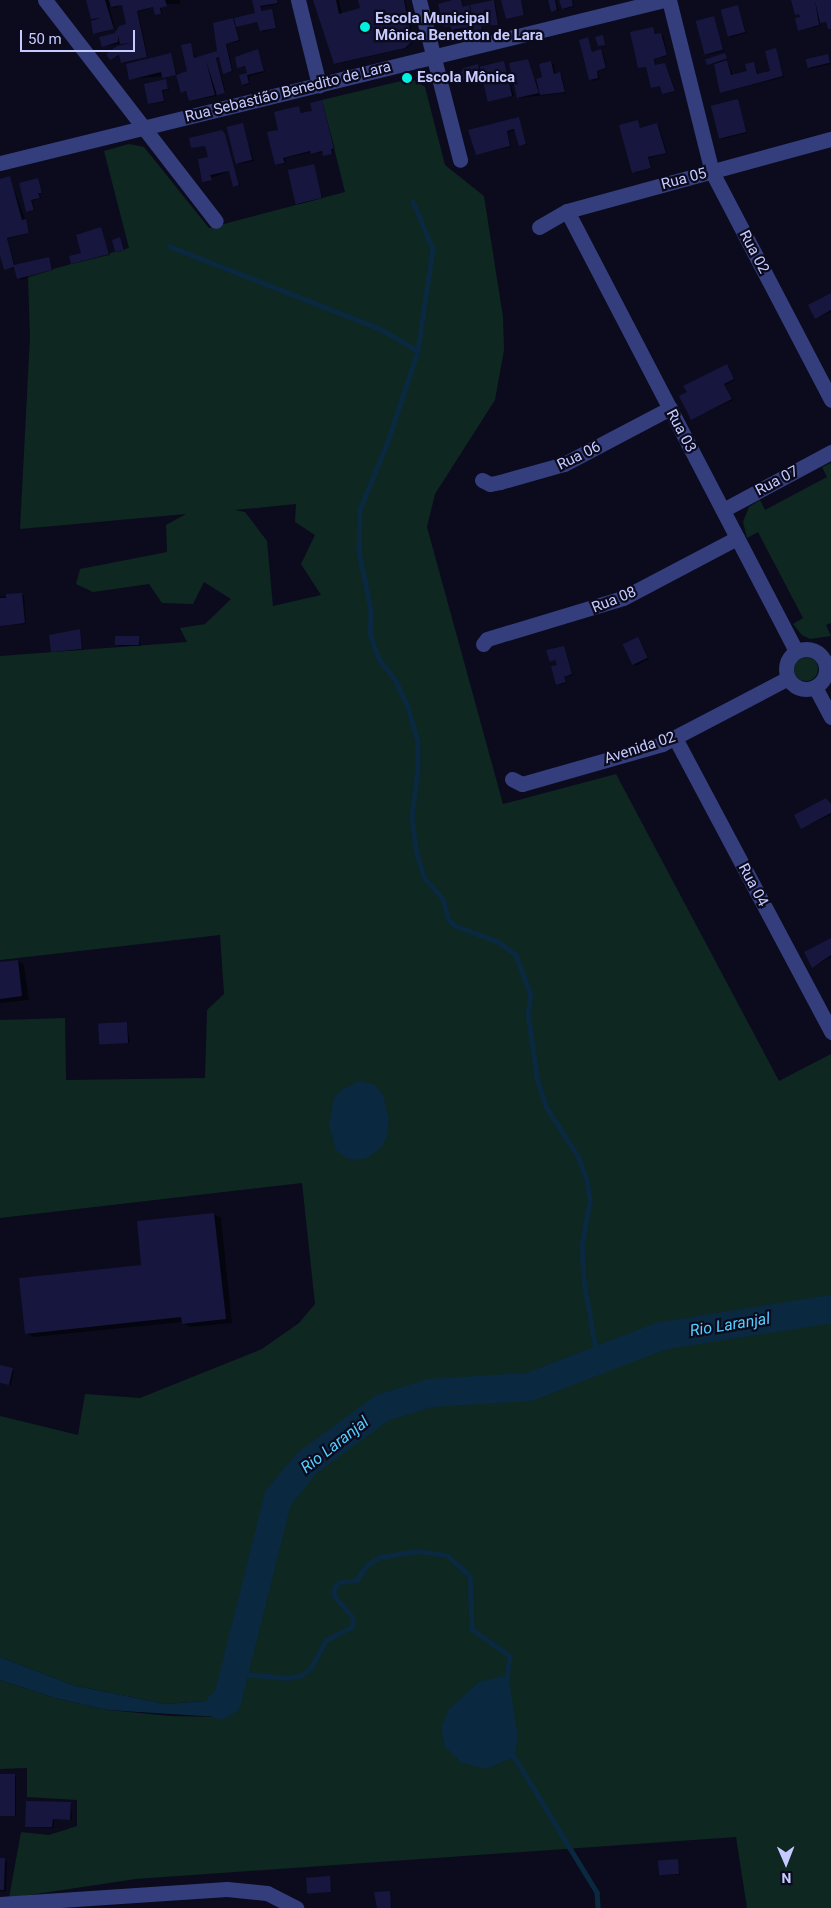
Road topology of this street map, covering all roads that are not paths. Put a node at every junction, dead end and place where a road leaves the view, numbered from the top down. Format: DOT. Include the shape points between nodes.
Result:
graph roads {
  1 [pos="45,0"];
  2 [pos="298,0"];
  3 [pos="419,0"];
  4 [pos="664,0"];
  5 [pos="669,0"];
  6 [pos="434,57"];
  7 [pos="319,85"];
  8 [pos="144,128"];
  9 [pos="831,139"];
  10 [pos="460,160"];
  11 [pos="0,163"];
  12 [pos="712,172"];
  13 [pos="566,211"];
  14 [pos="216,221"];
  15 [pos="540,227"];
  16 [pos="831,400"];
  17 [pos="670,408"];
  18 [pos="831,452"];
  19 [pos="482,480"];
  20 [pos="723,510"];
  21 [pos="738,538"];
  22 [pos="484,644"];
  23 [pos="831,644"];
  24 [pos="796,651"];
  25 [pos="817,651"];
  26 [pos="829,668"];
  27 [pos="788,678"];
  28 [pos="815,687"];
  29 [pos="831,717"];
  30 [pos="676,738"];
  31 [pos="512,779"];
  32 [pos="831,1032"];
  33 [pos="0,1904"];
  34 [pos="296,1908"];
  1 -- 8 [label="street"];
  2 -- 7 [label="street"];
  3 -- 6 [label="street"];
  4 -- 6 [label="street, Rua Sebastião Benedito de Lara"];
  5 -- 12 [label="street, Rua 02"];
  6 -- 7 [label="street, Rua Sebastião Benedito de Lara"];
  6 -- 10 [label="street"];
  7 -- 8 [label="street, Rua Sebastião Benedito de Lara"];
  8 -- 11 [label="street, Rua Sebastião Benedito de Lara"];
  8 -- 14 [label="street"];
  9 -- 12 [label="street, Rua 05"];
  12 -- 13 [label="street, Rua 05"];
  12 -- 16 [label="street, Rua 02"];
  13 -- 15 [label="street, Rua 05"];
  13 -- 17 [label="street, Rua 03"];
  17 -- 19 [label="street, Rua 06" via="564,464 490,484"];
  17 -- 20 [label="street, Rua 03"];
  18 -- 20 [label="street, Rua 07"];
  20 -- 21 [label="street, Rua 03"];
  21 -- 22 [label="street, Rua 08" via="623,598 487,639"];
  21 -- 24 [label="street, Rua 03"];
  23 -- 25 [label="street"];
  24 -- 25 [label="street" via="807,648"];
  24 -- 27 [label="street" via="787,662"];
  25 -- 26 [label="street"];
  26 -- 28 [label="street" via="824,680"];
  27 -- 28 [label="street" via="800,688"];
  27 -- 30 [label="street, Avenida 02"];
  28 -- 29 [label="street"];
  30 -- 31 [label="street, Avenida 02" via="648,749 522,784"];
  30 -- 32 [label="street, Rua 04"];
  33 -- 34 [label="street" via="227,1889 267,1893"];
}
